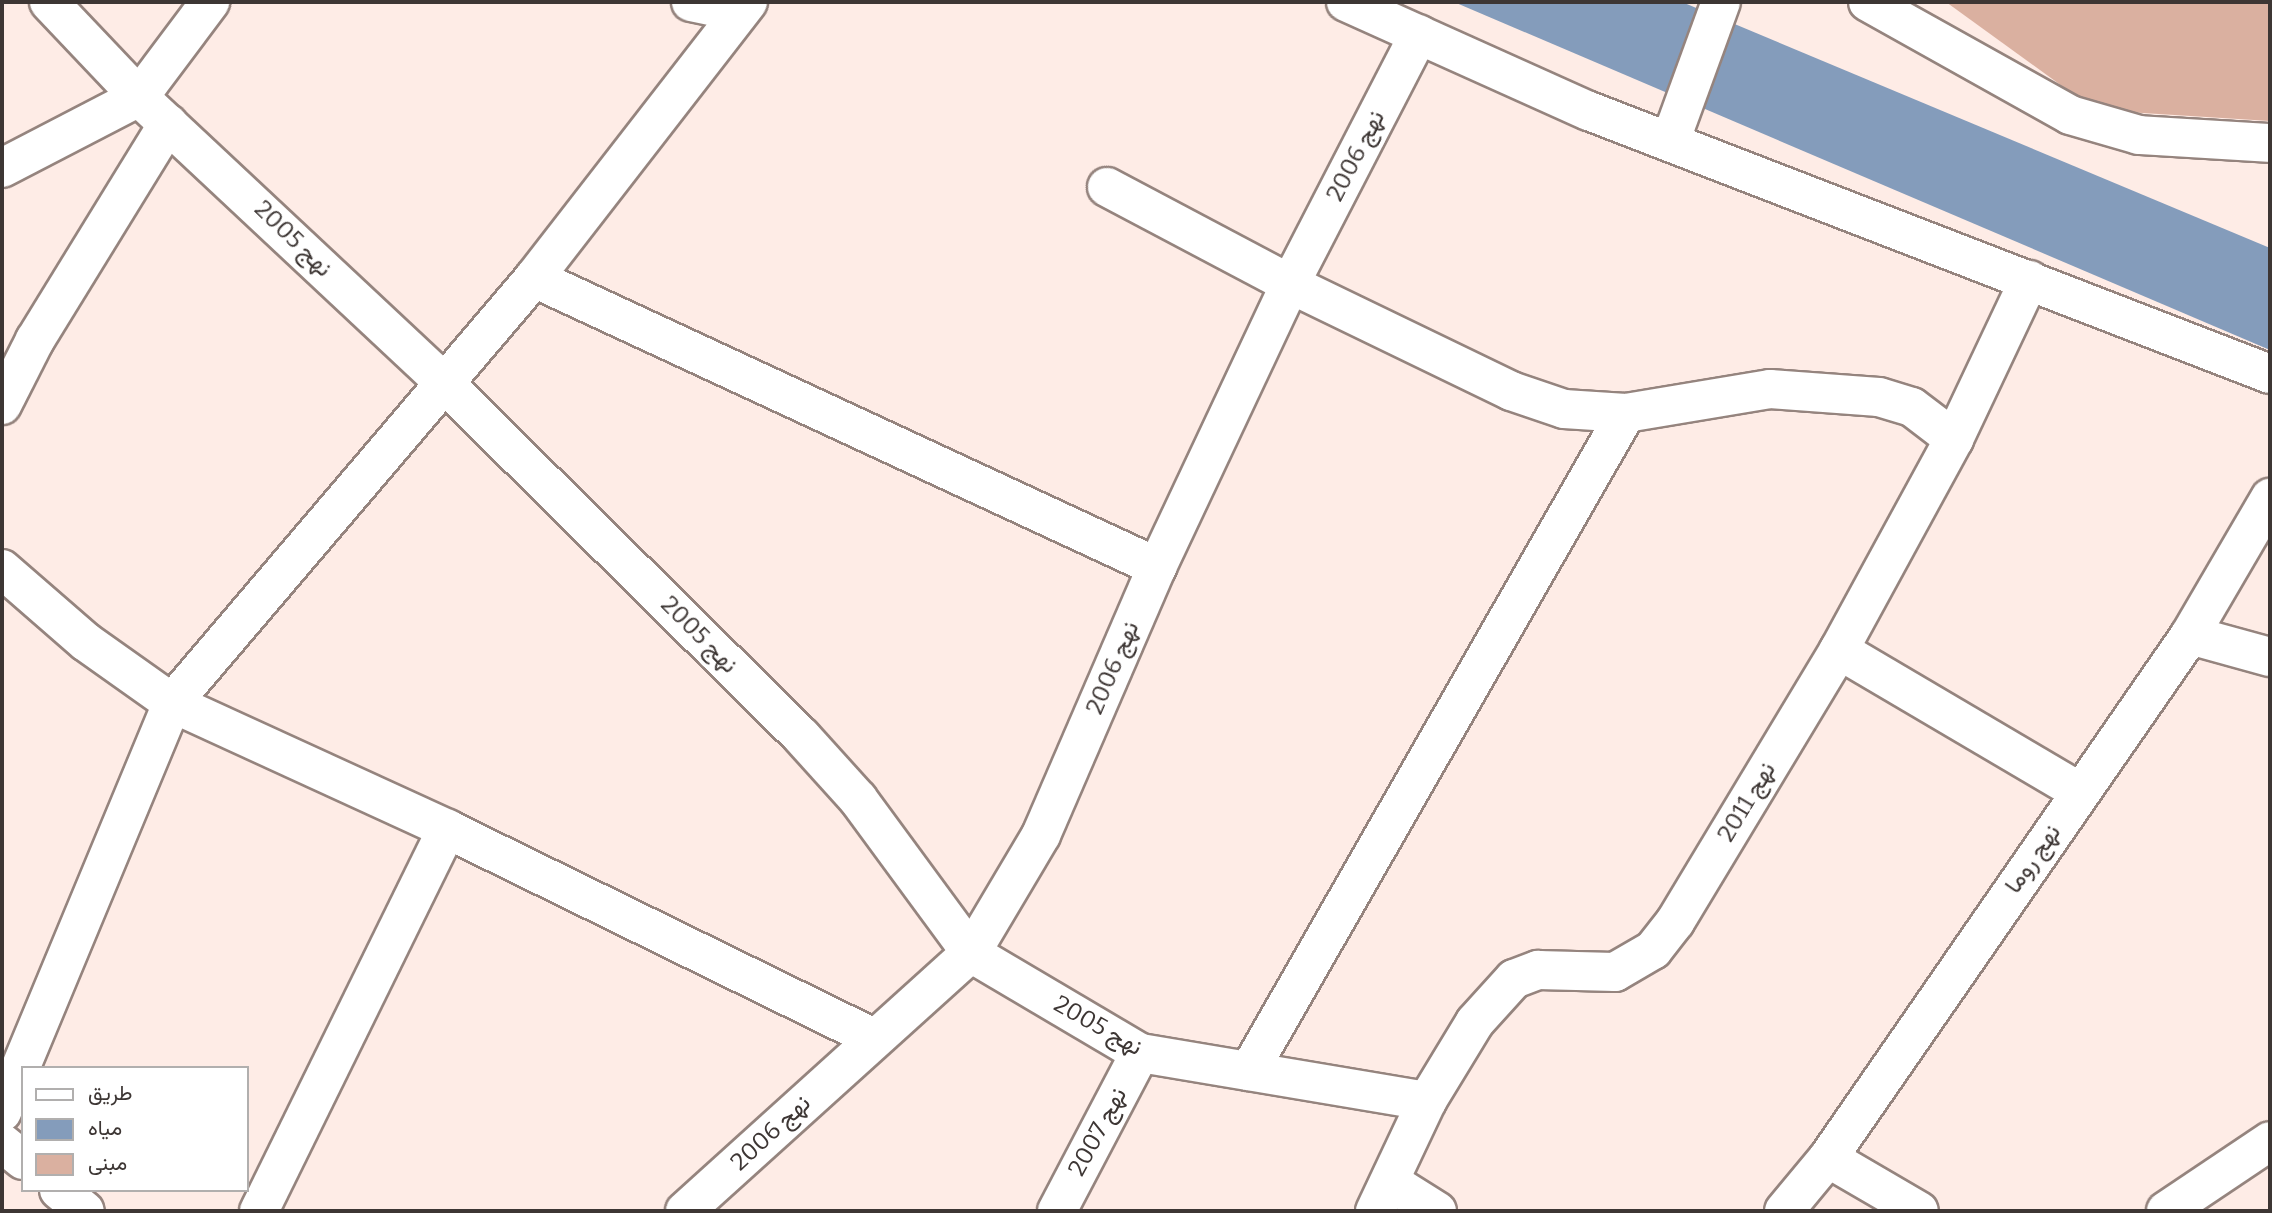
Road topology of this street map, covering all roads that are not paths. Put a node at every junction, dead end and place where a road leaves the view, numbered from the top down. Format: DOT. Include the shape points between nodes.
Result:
graph roads {
  1 [pos="48,2"];
  2 [pos="210,2"];
  3 [pos="691,2"];
  4 [pos="1346,2"];
  5 [pos="1721,2"];
  6 [pos="1868,2"];
  7 [pos="744,7"];
  8 [pos="1419,34"];
  9 [pos="139,97"];
  10 [pos="168,124"];
  11 [pos="1674,133"];
  12 [pos="2270,143"];
  13 [pos="2,167"];
  14 [pos="1107,187"];
  15 [pos="534,278"];
  16 [pos="2029,280"];
  17 [pos="1290,284"];
  18 [pos="2270,374"];
  19 [pos="442,381"];
  20 [pos="2,405"];
  21 [pos="1626,413"];
  22 [pos="1954,439"];
  23 [pos="2270,498"];
  24 [pos="1157,567"];
  25 [pos="2,569"];
  26 [pos="2190,635"];
  27 [pos="1839,650"];
  28 [pos="2270,657"];
  29 [pos="172,703"];
  30 [pos="2080,792"];
  31 [pos="447,829"];
  32 [pos="971,953"];
  33 [pos="874,1038"];
  34 [pos="1140,1053"];
  35 [pos="21,1066"];
  36 [pos="21,1066"];
  37 [pos="1249,1071"];
  38 [pos="1427,1101"];
  39 [pos="2,1112"];
  40 [pos="2270,1141"];
  41 [pos="2,1143"];
  42 [pos="21,1158"];
  43 [pos="1828,1158"];
  44 [pos="61,1192"];
  45 [pos="1384,1197"];
  46 [pos="85,1211"];
  47 [pos="259,1211"];
  48 [pos="685,1211"];
  49 [pos="1057,1211"];
  50 [pos="1437,1211"];
  51 [pos="1784,1211"];
  52 [pos="1919,1211"];
  53 [pos="2166,1211"];
  1 -- 9 [label="street, نهج 2005"];
  2 -- 9 [label="street"];
  3 -- 7 [label="street"];
  4 -- 8 [label="street"];
  5 -- 11 [label="street"];
  6 -- 12 [label="street" via="2070,115 2139,135"];
  7 -- 15 [label="street"];
  8 -- 11 [label="street" via="1589,111"];
  8 -- 17 [label="street, نهج 2006"];
  9 -- 10 [label="street, نهج 2005"];
  9 -- 13 [label="street"];
  10 -- 19 [label="street, نهج 2005"];
  10 -- 20 [label="street" via="35,340"];
  11 -- 16 [label="street"];
  14 -- 17 [label="street"];
  15 -- 19 [label="street"];
  15 -- 24 [label="street"];
  16 -- 18 [label="street"];
  16 -- 22 [label="street, نهج 2011"];
  17 -- 21 [label="street" via="1511,391 1564,409"];
  17 -- 24 [label="street, نهج 2006"];
  19 -- 29 [label="street"];
  19 -- 32 [label="street, نهج 2005" via="802,737 858,799"];
  21 -- 22 [label="street" via="1770,389 1879,397 1912,407"];
  21 -- 37 [label="street"];
  22 -- 27 [label="street, نهج 2011"];
  23 -- 26 [label="street, نهج روما"];
  24 -- 32 [label="street, نهج 2006" via="1041,835"];
  25 -- 29 [label="street" via="86,642"];
  26 -- 28 [label="street"];
  26 -- 30 [label="street, نهج روما"];
  27 -- 30 [label="street"];
  27 -- 38 [label="street, نهج 2011" via="1675,922 1653,950 1615,972 1538,970 1514,979 1475,1022"];
  29 -- 31 [label="street"];
  29 -- 35 [label="street"];
  30 -- 43 [label="street, نهج روما"];
  31 -- 33 [label="street"];
  31 -- 47 [label="street"];
  32 -- 33 [label="street, نهج 2006"];
  32 -- 34 [label="street, نهج 2005"];
  33 -- 48 [label="street, نهج 2006"];
  34 -- 37 [label="street, نهج 2005"];
  34 -- 49 [label="street, نهج 2007"];
  36 -- 39 [label="street"];
  37 -- 38 [label="street, نهج 2005"];
  38 -- 45 [label="street, نهج 2011"];
  40 -- 53 [label="street"];
  41 -- 42 [label="street"];
  43 -- 51 [label="street, نهج روما"];
  43 -- 52 [label="street"];
  44 -- 46 [label="street"];
  45 -- 50 [label="street"];
}
